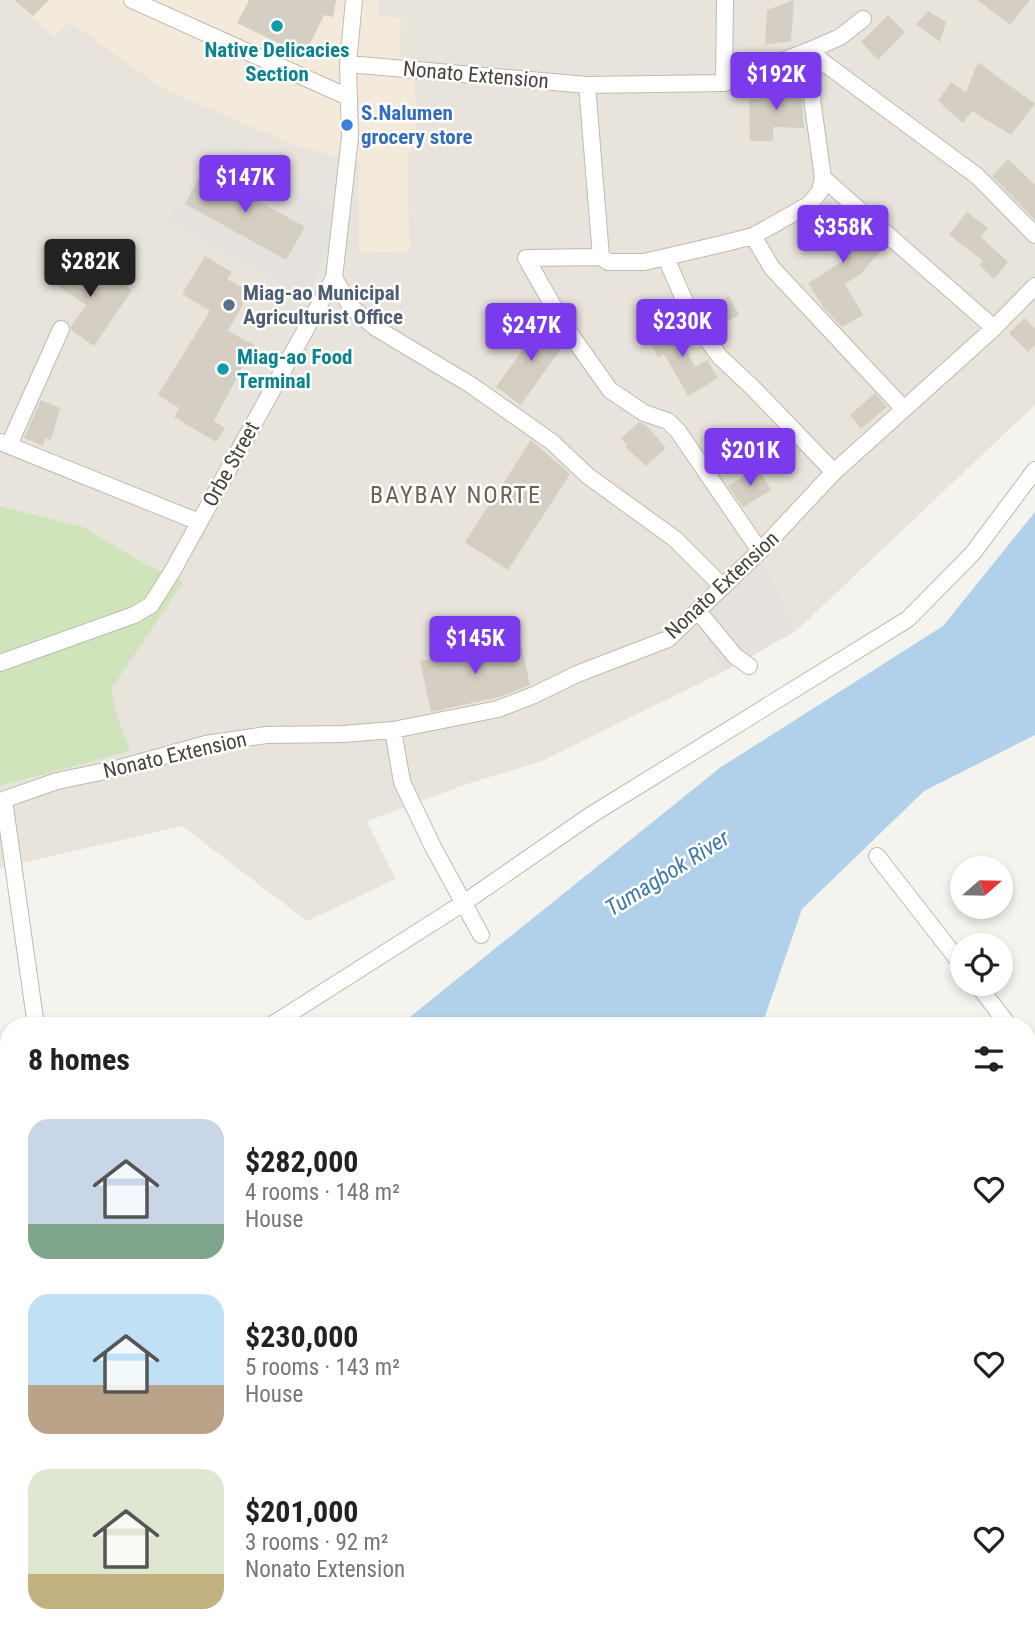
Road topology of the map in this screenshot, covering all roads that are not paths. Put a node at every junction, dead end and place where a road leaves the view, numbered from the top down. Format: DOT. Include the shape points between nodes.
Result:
graph roads {
  1 [pos="132,0"];
  2 [pos="354,0"];
  3 [pos="725,0"];
  4 [pos="863,19"];
  5 [pos="808,51"];
  6 [pos="348,64"];
  7 [pos="724,83"];
  8 [pos="587,85"];
  9 [pos="348,102"];
  10 [pos="824,178"];
  11 [pos="1035,235"];
  12 [pos="752,236"];
  13 [pos="601,257"];
  14 [pos="666,258"];
  15 [pos="334,278"];
  16 [pos="1035,286"];
  17 [pos="993,328"];
  18 [pos="61,329"];
  19 [pos="903,408"];
  20 [pos="5,443"];
  21 [pos="1035,470"];
  22 [pos="834,472"];
  23 [pos="199,522"];
  24 [pos="760,551"];
  25 [pos="722,586"];
  26 [pos="698,611"];
  27 [pos="0,663"];
  28 [pos="749,666"];
  29 [pos="393,730"];
  30 [pos="2,800"];
  31 [pos="877,856"];
  32 [pos="465,902"];
  33 [pos="481,935"];
  34 [pos="950,950"];
  35 [pos="985,996"];
  36 [pos="35,1017"];
  37 [pos="284,1017"];
  38 [pos="1002,1017"];
  1 -- 9 [label="street"];
  2 -- 6 [label="street, Orbe Street"];
  3 -- 7 [label="street"];
  4 -- 5 [label="street, Nonato Extension" via="840,37"];
  5 -- 7 [label="street, Nonato Extension"];
  5 -- 10 [label="street"];
  5 -- 11 [label="street" via="977,176"];
  6 -- 8 [label="street, Nonato Extension"];
  6 -- 9 [label="street, Orbe Street"];
  7 -- 8 [label="street, Nonato Extension"];
  8 -- 13 [label="street"];
  9 -- 15 [label="street, Orbe Street" via="350,137"];
  10 -- 12 [label="street" via="810,204"];
  10 -- 17 [label="street"];
  12 -- 14 [label="street"];
  12 -- 19 [label="street" via="772,268"];
  13 -- 14 [label="street" via="608,262"];
  13 -- 24 [label="street" via="526,258 564,325 610,390 678,431"];
  14 -- 22 [label="street" via="693,320 720,357"];
  15 -- 23 [label="street, Orbe Street"];
  15 -- 25 [label="street" via="351,307 376,328 471,385 552,442 588,476 675,539"];
  16 -- 17 [label="street, Nonato Extension"];
  17 -- 19 [label="street, Nonato Extension"];
  18 -- 20 [label="street"];
  19 -- 22 [label="street, Nonato Extension"];
  20 -- 23 [label="street"];
  21 -- 32 [label="street" via="973,553 908,619 591,815"];
  22 -- 24 [label="street, Nonato Extension"];
  23 -- 27 [label="street, Orbe Street" via="151,605"];
  24 -- 25 [label="street, Nonato Extension"];
  25 -- 26 [label="street, Nonato Extension"];
  26 -- 28 [label="street"];
  26 -- 29 [label="street, Nonato Extension" via="668,639 534,695 498,709"];
  29 -- 30 [label="street, Nonato Extension" via="266,734 206,744 57,781"];
  29 -- 32 [label="street" via="402,782"];
  30 -- 36 [label="street"];
  31 -- 34 [label="street"];
  32 -- 33 [label="street"];
  32 -- 37 [label="street"];
  35 -- 38 [label="street"];
}
